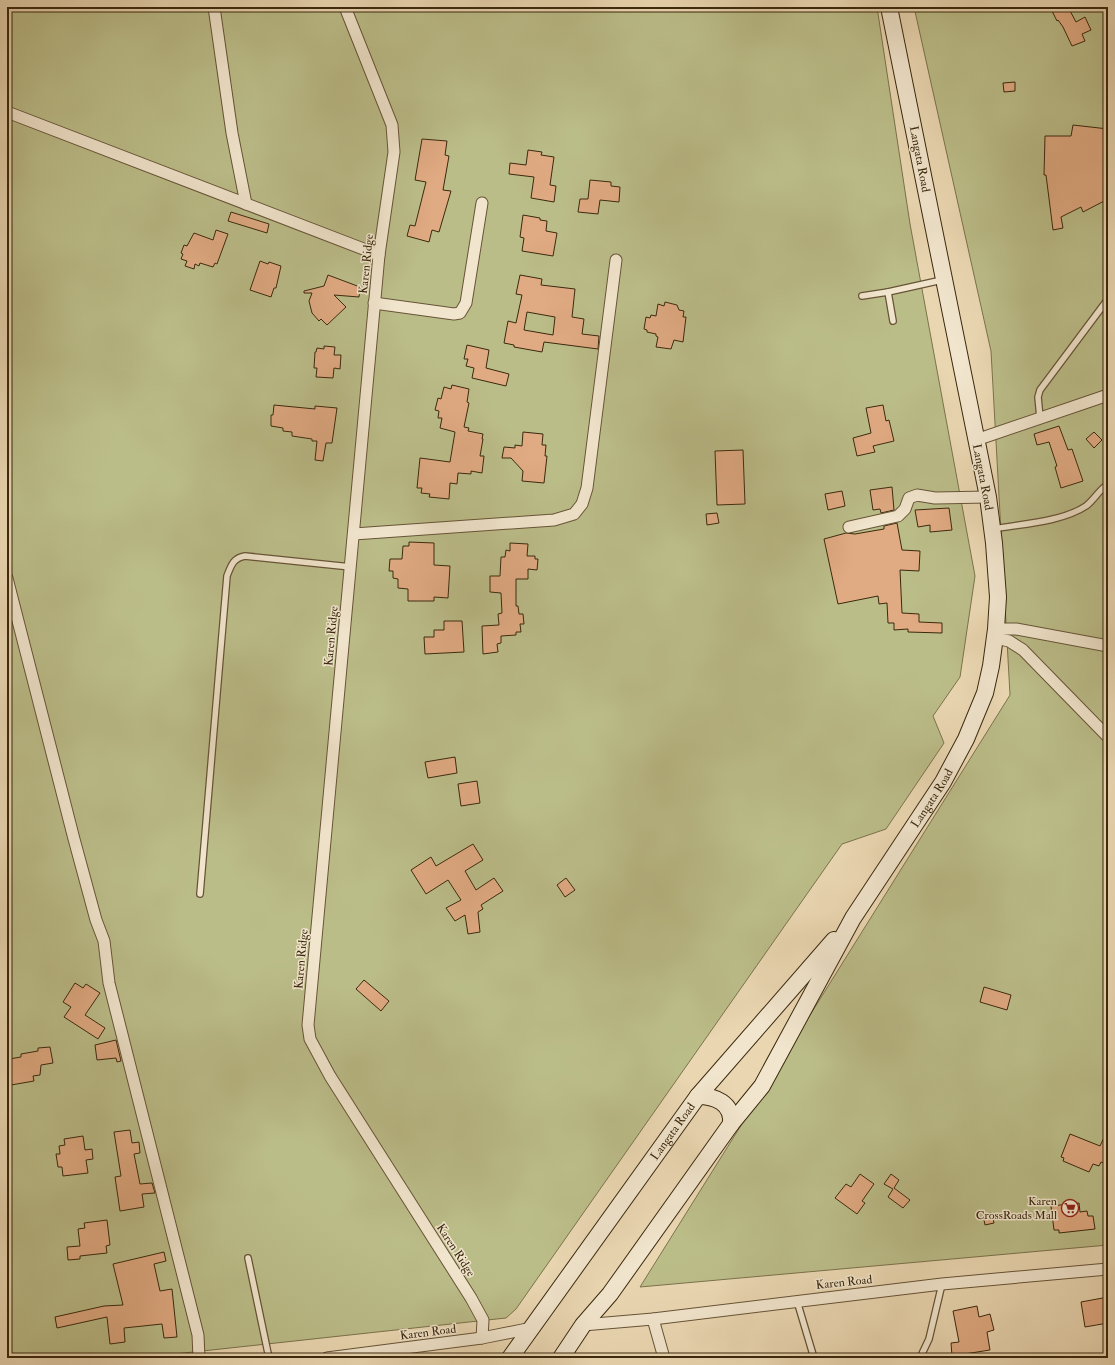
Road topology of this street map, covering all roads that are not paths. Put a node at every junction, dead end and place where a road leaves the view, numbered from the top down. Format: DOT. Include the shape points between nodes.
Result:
graph roads {
  1 [pos="214,7"];
  2 [pos="345,7"];
  3 [pos="889,7"];
  4 [pos="7,112"];
  5 [pos="482,203"];
  6 [pos="246,204"];
  7 [pos="379,255"];
  8 [pos="616,260"];
  9 [pos="944,280"];
  10 [pos="888,292"];
  11 [pos="862,296"];
  12 [pos="1108,299"];
  13 [pos="374,303"];
  14 [pos="893,321"];
  15 [pos="1108,395"];
  16 [pos="1040,418"];
  17 [pos="976,440"];
  18 [pos="1108,484"];
  19 [pos="988,497"];
  20 [pos="849,527"];
  21 [pos="992,529"];
  22 [pos="354,534"];
  23 [pos="351,567"];
  24 [pos="7,578"];
  25 [pos="10,610"];
  26 [pos="995,634"];
  27 [pos="1108,646"];
  28 [pos="1108,737"];
  29 [pos="200,894"];
  30 [pos="853,918"];
  31 [pos="698,1096"];
  32 [pos="731,1124"];
  33 [pos="248,1258"];
  34 [pos="1108,1269"];
  35 [pos="942,1284"];
  36 [pos="797,1300"];
  37 [pos="653,1319"];
  38 [pos="583,1325"];
  39 [pos="532,1328"];
  40 [pos="482,1338"];
  41 [pos="200,1358"];
  42 [pos="269,1358"];
  43 [pos="327,1358"];
  44 [pos="510,1358"];
  45 [pos="561,1358"];
  46 [pos="664,1358"];
  47 [pos="815,1358"];
  48 [pos="920,1358"];
  1 -- 6 [label="street" via="232,133"];
  2 -- 7 [label="street, Karen Ridge" via="392,125 394,152"];
  3 -- 9 [label="main road, Langata Road"];
  4 -- 6 [label="street"];
  5 -- 13 [label="street" via="466,303 460,313"];
  6 -- 7 [label="street"];
  7 -- 13 [label="street, Karen Ridge"];
  8 -- 22 [label="street" via="587,488 582,504 574,514 554,520 524,523"];
  9 -- 10 [label="lane"];
  9 -- 17 [label="main road, Langata Road"];
  10 -- 11 [label="lane"];
  10 -- 14 [label="lane"];
  12 -- 16 [label="lane" via="1040,390"];
  13 -- 22 [label="street, Karen Ridge"];
  15 -- 16 [label="street"];
  16 -- 17 [label="street"];
  17 -- 19 [label="main road, Langata Road"];
  18 -- 21 [label="lane" via="1087,505 1068,515"];
  19 -- 20 [label="street" via="935,498 917,495 909,498 898,516"];
  19 -- 21 [label="main road, Langata Road"];
  21 -- 26 [label="main road, Langata Road" via="998,597"];
  22 -- 23 [label="street, Karen Ridge"];
  23 -- 29 [label="lane" via="245,556 238,557 231,564 227,576"];
  23 -- 40 [label="street, Karen Ridge" via="308,1025 310,1039 330,1076 471,1298 483,1320"];
  24 -- 25 [label="street"];
  25 -- 41 [label="street" via="104,941 110,983 198,1335"];
  26 -- 27 [label="street" via="1016,629"];
  26 -- 28 [label="street" via="1023,650"];
  26 -- 30 [label="main road, Langata Road" via="985,693 966,739 944,782"];
  30 -- 31 [label="main road, Langata Road"];
  30 -- 32 [label="main road, Langata Road" via="762,1086"];
  31 -- 32 [label="main road" via="710,1096 720,1100 730,1112"];
  31 -- 39 [label="main road, Langata Road"];
  32 -- 38 [label="main road, Langata Road" via="610,1294"];
  33 -- 42 [label="lane"];
  34 -- 35 [label="street, Karen Road"];
  35 -- 36 [label="street, Karen Road"];
  35 -- 48 [label="lane" via="929,1339"];
  36 -- 37 [label="street, Karen Road"];
  36 -- 47 [label="lane"];
  37 -- 38 [label="street, Karen Road"];
  37 -- 46 [label="street"];
  38 -- 45 [label="main road, Langata Road"];
  39 -- 40 [label="street, Karen Road"];
  39 -- 44 [label="main road, Langata Road"];
  40 -- 43 [label="street, Karen Road"];
}
